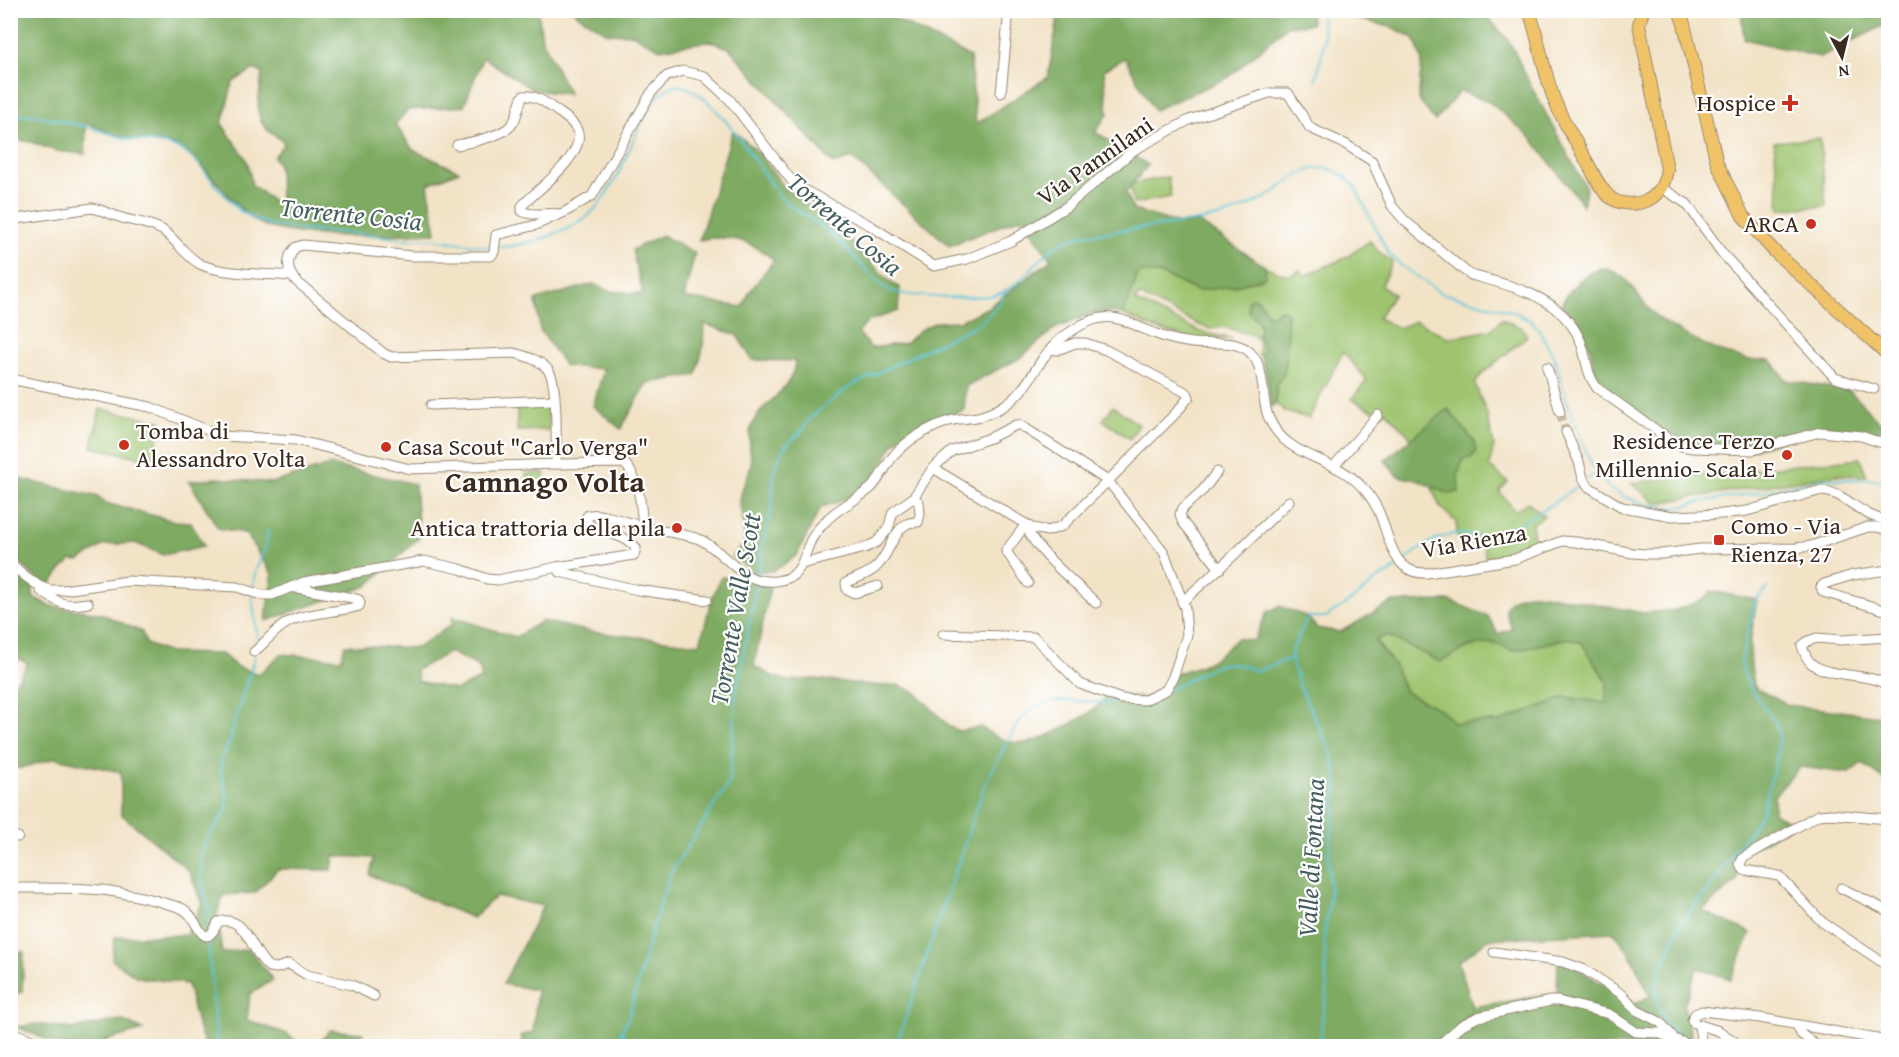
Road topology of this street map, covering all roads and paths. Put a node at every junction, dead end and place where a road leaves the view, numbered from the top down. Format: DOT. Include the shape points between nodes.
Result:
graph roads {
  1 [pos="1009,10"];
  2 [pos="1529,10"];
  3 [pos="1642,10"];
  4 [pos="1679,10"];
  5 [pos="1001,93"];
  6 [pos="457,146"];
  7 [pos="1662,188"];
  8 [pos="559,214"];
  9 [pos="10,220"];
  10 [pos="291,276"];
  11 [pos="1051,349"];
  12 [pos="1888,355"];
  13 [pos="1547,367"];
  14 [pos="10,379"];
  15 [pos="1874,388"];
  16 [pos="554,399"];
  17 [pos="431,405"];
  18 [pos="1560,412"];
  19 [pos="1378,415"];
  20 [pos="1566,432"];
  21 [pos="1888,445"];
  22 [pos="556,464"];
  23 [pos="1334,466"];
  24 [pos="933,468"];
  25 [pos="1217,472"];
  26 [pos="1108,481"];
  27 [pos="913,498"];
  28 [pos="1289,501"];
  29 [pos="1888,521"];
  30 [pos="1026,524"];
  31 [pos="643,527"];
  32 [pos="1888,531"];
  33 [pos="1888,537"];
  34 [pos="10,563"];
  35 [pos="802,564"];
  36 [pos="557,567"];
  37 [pos="1220,569"];
  38 [pos="1888,570"];
  39 [pos="1028,583"];
  40 [pos="39,586"];
  41 [pos="878,586"];
  42 [pos="291,587"];
  43 [pos="707,600"];
  44 [pos="1182,602"];
  45 [pos="88,603"];
  46 [pos="1096,603"];
  47 [pos="1888,611"];
  48 [pos="943,634"];
  49 [pos="1888,637"];
  50 [pos="257,649"];
  51 [pos="1888,685"];
  52 [pos="1888,819"];
  53 [pos="10,888"];
  54 [pos="1841,888"];
  55 [pos="1888,911"];
  56 [pos="1494,952"];
  57 [pos="1888,966"];
  58 [pos="299,970"];
  59 [pos="345,977"];
  60 [pos="374,996"];
  61 [pos="1797,1025"];
  62 [pos="1699,1026"];
  63 [pos="10,1031"];
  64 [pos="1888,1041"];
  65 [pos="1684,1043"];
  66 [pos="46,1047"];
  67 [pos="1438,1047"];
  68 [pos="1702,1047"];
  69 [pos="1741,1047"];
  70 [pos="1816,1047"];
  1 -- 5 [label="street"];
  2 -- 7 [label="main road" via="1555,100 1602,189 1616,201 1632,204 1651,199"];
  3 -- 7 [label="main road" via="1639,24 1667,169"];
  4 -- 12 [label="main road" via="1717,163 1743,216 1774,251"];
  6 -- 8 [label="street" via="506,131 523,96 538,99 556,110 575,126 579,138 571,158 522,206 522,211"];
  7 -- 15 [label="street" via="1687,204 1722,253 1835,378"];
  8 -- 10 [label="street" via="536,225 496,235 491,256 412,256 296,247 289,258"];
  8 -- 21 [label="street, Via Pannilani" via="592,196 651,93 667,76 683,71 704,76 730,100 795,185 934,266 967,260 1011,241 1066,207 1134,150 1189,120 1269,93 1288,93 1310,128 1372,161 1392,206 1465,271 1526,291 1566,317 1575,329 1589,377 1597,388 1670,440 1693,448 1754,450 1820,432 1861,436"];
  9 -- 10 [label="street" via="92,208 163,231 188,256 215,269"];
  10 -- 16 [label="street" via="391,357 514,353 528,356 549,371"];
  11 -- 23 [label="street, Via Rienza" via="1078,326 1094,318 1109,317 1176,341 1229,343 1244,348 1254,356 1265,409 1282,439 1303,454"];
  11 -- 26 [label="street" via="1085,343 1106,350 1189,397"];
  11 -- 35 [label="street, Via Rienza" via="1008,403 982,416 951,420 898,450 870,488 823,523 811,539"];
  13 -- 18 [label="street"];
  14 -- 22 [label="street" via="150,407 222,435 296,440 410,469"];
  16 -- 17 [label="street"];
  16 -- 22 [label="street"];
  19 -- 23 [label="street"];
  20 -- 29 [label="street" via="1589,487 1622,507 1672,516 1739,512 1829,491"];
  22 -- 31 [label="street" via="624,463 640,494"];
  23 -- 32 [label="street, Via Rienza" via="1363,488 1377,508 1395,555 1413,572 1515,559 1563,541 1662,554 1700,549 1803,548 1868,527"];
  24 -- 26 [label="street" via="952,451 1020,425"];
  24 -- 27 [label="street"];
  24 -- 30 [label="street"];
  25 -- 37 [label="street" via="1180,514"];
  26 -- 30 [label="street" via="1062,526 1048,531"];
  26 -- 44 [label="street" via="1164,552"];
  27 -- 35 [label="street" via="893,513 888,529 877,542"];
  27 -- 41 [label="street" via="919,502 918,522 906,524 876,567 846,583 847,590 855,593"];
  28 -- 37 [label="street"];
  30 -- 39 [label="street" via="1002,553"];
  30 -- 46 [label="street" via="1037,546"];
  31 -- 35 [label="street" via="701,540 738,570 765,582 792,576"];
  31 -- 36 [label="street" via="598,514 588,515 588,524 630,542 636,552"];
  32 -- 33 [label="street"];
  34 -- 40 [label="street"];
  36 -- 42 [label="street" via="493,580 424,561"];
  36 -- 43 [label="street" via="560,572 638,590"];
  37 -- 44 [label="street"];
  38 -- 47 [label="street" via="1852,574 1821,587 1823,592"];
  40 -- 42 [label="street" via="63,590 128,581 237,587 261,595"];
  40 -- 45 [label="street" via="60,604"];
  42 -- 50 [label="street" via="353,597 360,603 295,619"];
  44 -- 48 [label="street" via="1187,635 1173,676 1166,690 1145,700 1121,699 1080,684 1034,637"];
  49 -- 51 [label="street" via="1817,638 1802,646 1811,663 1824,670 1864,676"];
  52 -- 57 [label="street" via="1818,815 1740,862 1744,870 1779,876 1822,922"];
  53 -- 58 [label="street" via="102,890 177,906 189,914 204,935 210,934 218,922 234,922 243,928 269,968 289,964"];
  54 -- 55 [label="street"];
  56 -- 65 [label="street" via="1563,962 1586,970"];
  58 -- 59 [label="street"];
  58 -- 60 [label="street" via="352,985"];
  61 -- 62 [label="street" via="1702,1011 1693,1017"];
  61 -- 64 [label="street"];
  61 -- 70 [label="street"];
  62 -- 68 [label="street"];
  62 -- 69 [label="street" via="1719,1031"];
  63 -- 66 [label="street"];
  65 -- 67 [label="street" via="1658,1033 1636,1032 1609,1014 1551,1001 1478,1017 1462,1025"];
}
